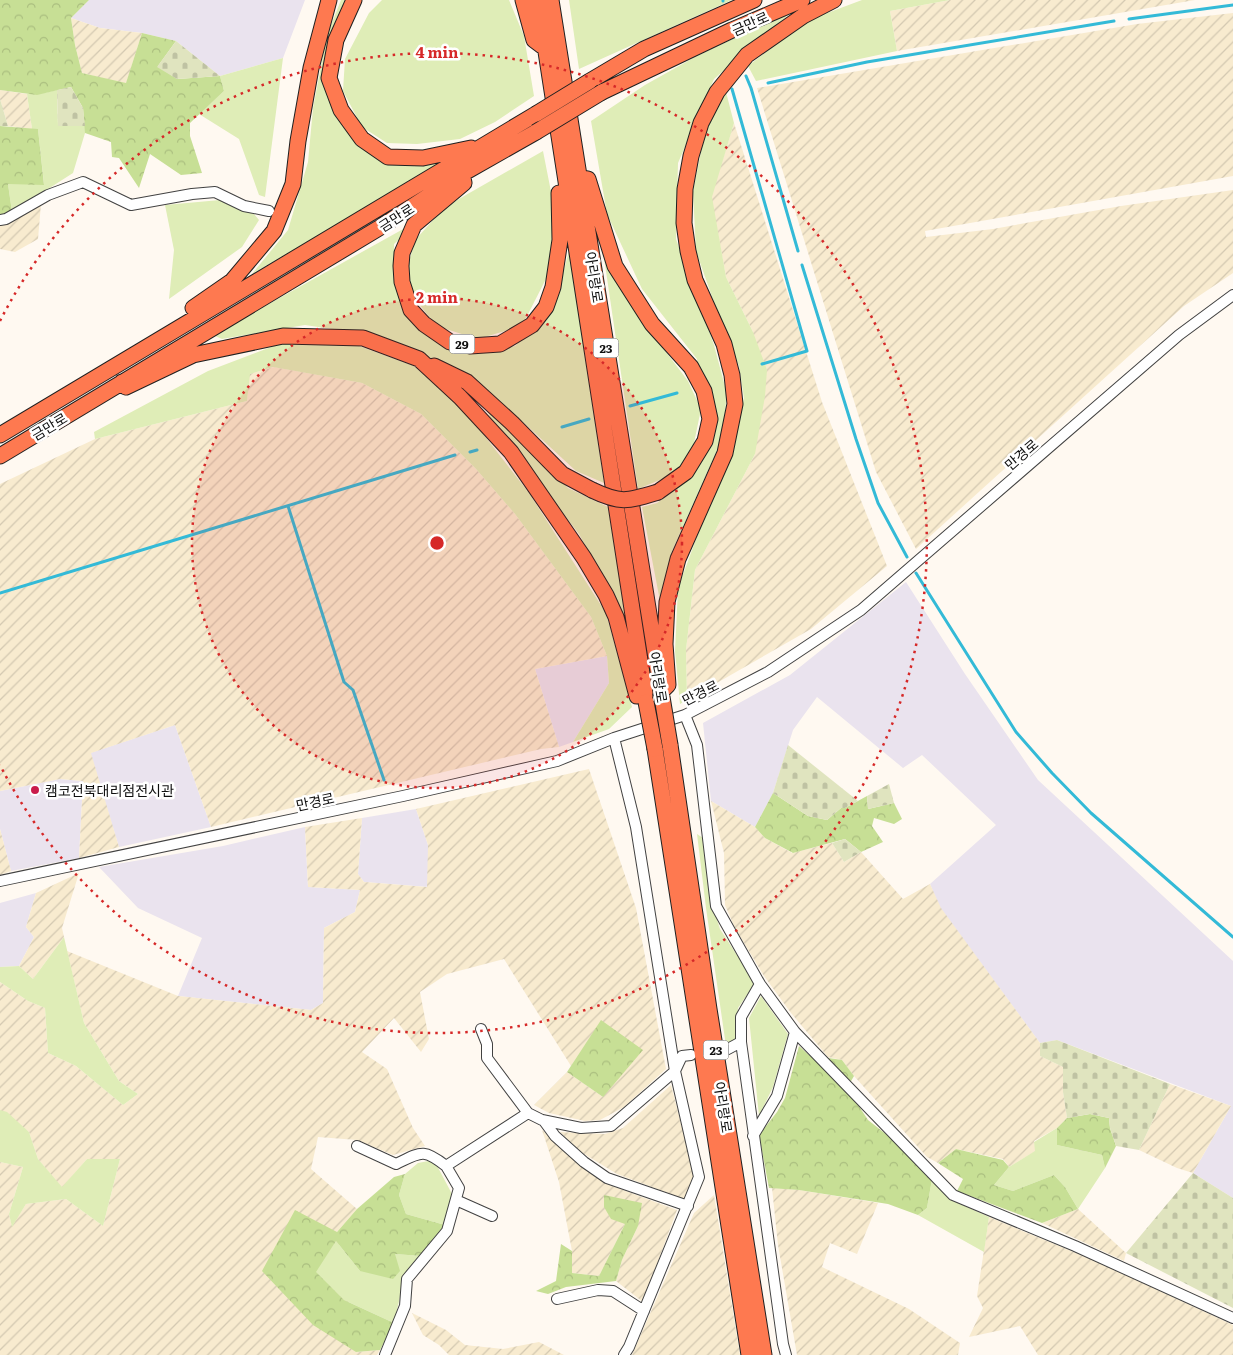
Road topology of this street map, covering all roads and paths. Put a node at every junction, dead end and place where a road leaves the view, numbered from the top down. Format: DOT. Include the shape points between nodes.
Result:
graph roads {
  1 [pos="329,0"];
  2 [pos="354,0"];
  3 [pos="523,0"];
  4 [pos="538,0"];
  5 [pos="551,0"];
  6 [pos="562,0"];
  7 [pos="754,0"];
  8 [pos="802,0"];
  9 [pos="834,0"];
  10 [pos="554,17"];
  11 [pos="545,48"];
  12 [pos="482,146"];
  13 [pos="462,174"];
  14 [pos="572,180"];
  15 [pos="269,211"];
  16 [pos="0,220"];
  17 [pos="1233,295"];
  18 [pos="172,331"];
  19 [pos="419,359"];
  20 [pos="122,382"];
  21 [pos="0,435"];
  22 [pos="0,456"];
  23 [pos="661,694"];
  24 [pos="646,699"];
  25 [pos="685,715"];
  26 [pos="614,738"];
  27 [pos="0,881"];
  28 [pos="760,984"];
  29 [pos="481,1029"];
  30 [pos="795,1032"];
  31 [pos="741,1042"];
  32 [pos="726,1050"];
  33 [pos="691,1055"];
  34 [pos="675,1071"];
  35 [pos="528,1113"];
  36 [pos="544,1121"];
  37 [pos="753,1136"];
  38 [pos="357,1146"];
  39 [pos="446,1166"];
  40 [pos="456,1200"];
  41 [pos="688,1206"];
  42 [pos="492,1216"];
  43 [pos="557,1299"];
  44 [pos="644,1311"];
  45 [pos="1233,1318"];
  46 [pos="385,1355"];
  47 [pos="624,1355"];
  48 [pos="749,1355"];
  49 [pos="764,1355"];
  50 [pos="786,1355"];
  1 -- 18 [label="highway" via="311,68 293,184 274,231 232,281 169,324"];
  2 -- 12 [label="highway" via="336,40 329,78 341,110 362,139 388,157 423,158"];
  3 -- 11 [label="highway" via="534,40"];
  4 -- 11 [label="highway, 아리랑로 / 23"];
  5 -- 10 [label="highway, 아리랑로 / 23"];
  6 -- 10 [label="highway" via="562,9"];
  7 -- 12 [label="highway, 금만로, bridge" via="644,49"];
  8 -- 13 [label="highway, 금만로, bridge" via="602,92"];
  9 -- 23 [label="highway" via="803,16 747,55 717,92 701,123 691,156 685,189 684,223 688,251 695,280 724,344 735,404 725,453 678,559 667,602 665,644 668,685"];
  10 -- 14 [label="highway, 아리랑로 / 23"];
  11 -- 14 [label="highway, 아리랑로 / 23"];
  12 -- 18 [label="highway, 금만로"];
  13 -- 14 [label="highway, 29" via="464,183 414,225 402,253 401,266 402,282 411,310 424,324 450,342 470,346 500,344 532,326 546,307 554,287 560,240 558,194"];
  13 -- 20 [label="highway, 금만로" via="379,228"];
  14 -- 19 [label="highway, bridge" via="588,179 615,266 652,324 691,367 704,391 710,419 705,441 686,472 658,492 624,501 604,496 562,474 467,382"];
  14 -- 23 [label="highway, 아리랑로 / 23"];
  14 -- 24 [label="highway, 아리랑로 / 23"];
  15 -- 16 [label="street" via="244,206 215,192 131,205 83,182 48,195 6,220"];
  17 -- 25 [label="street, 만경로" via="1172,341 861,610 768,672"];
  18 -- 21 [label="highway, 금만로"];
  19 -- 20 [label="highway" via="363,338 283,336 193,355 126,387"];
  19 -- 24 [label="highway" via="511,452 584,558 616,618 637,696"];
  20 -- 22 [label="highway, 금만로"];
  23 -- 49 [label="highway, 아리랑로 / 23, bridge"];
  24 -- 48 [label="highway, 아리랑로 / 23, bridge"];
  25 -- 26 [label="street, 만경로"];
  25 -- 28 [label="street" via="697,745 716,906"];
  26 -- 27 [label="street, 만경로" via="557,761"];
  26 -- 34 [label="street" via="636,827"];
  28 -- 30 [label="street"];
  28 -- 31 [label="street" via="740,1017"];
  29 -- 35 [label="street" via="488,1044 487,1058"];
  30 -- 37 [label="street" via="777,1096"];
  30 -- 45 [label="street" via="953,1195"];
  31 -- 32 [label="street"];
  31 -- 37 [label="street"];
  33 -- 34 [label="street" via="682,1056"];
  34 -- 36 [label="street" via="611,1126 581,1128"];
  34 -- 41 [label="street" via="699,1178"];
  35 -- 36 [label="street"];
  35 -- 39 [label="street"];
  36 -- 41 [label="street" via="555,1136 607,1178"];
  37 -- 50 [label="street"];
  38 -- 39 [label="street" via="396,1164 418,1153 430,1153"];
  39 -- 40 [label="street" via="459,1188"];
  40 -- 42 [label="street"];
  40 -- 46 [label="street" via="447,1231 406,1279 405,1306"];
  41 -- 44 [label="street"];
  43 -- 44 [label="street" via="598,1290 613,1291"];
  44 -- 47 [label="street"];
}
